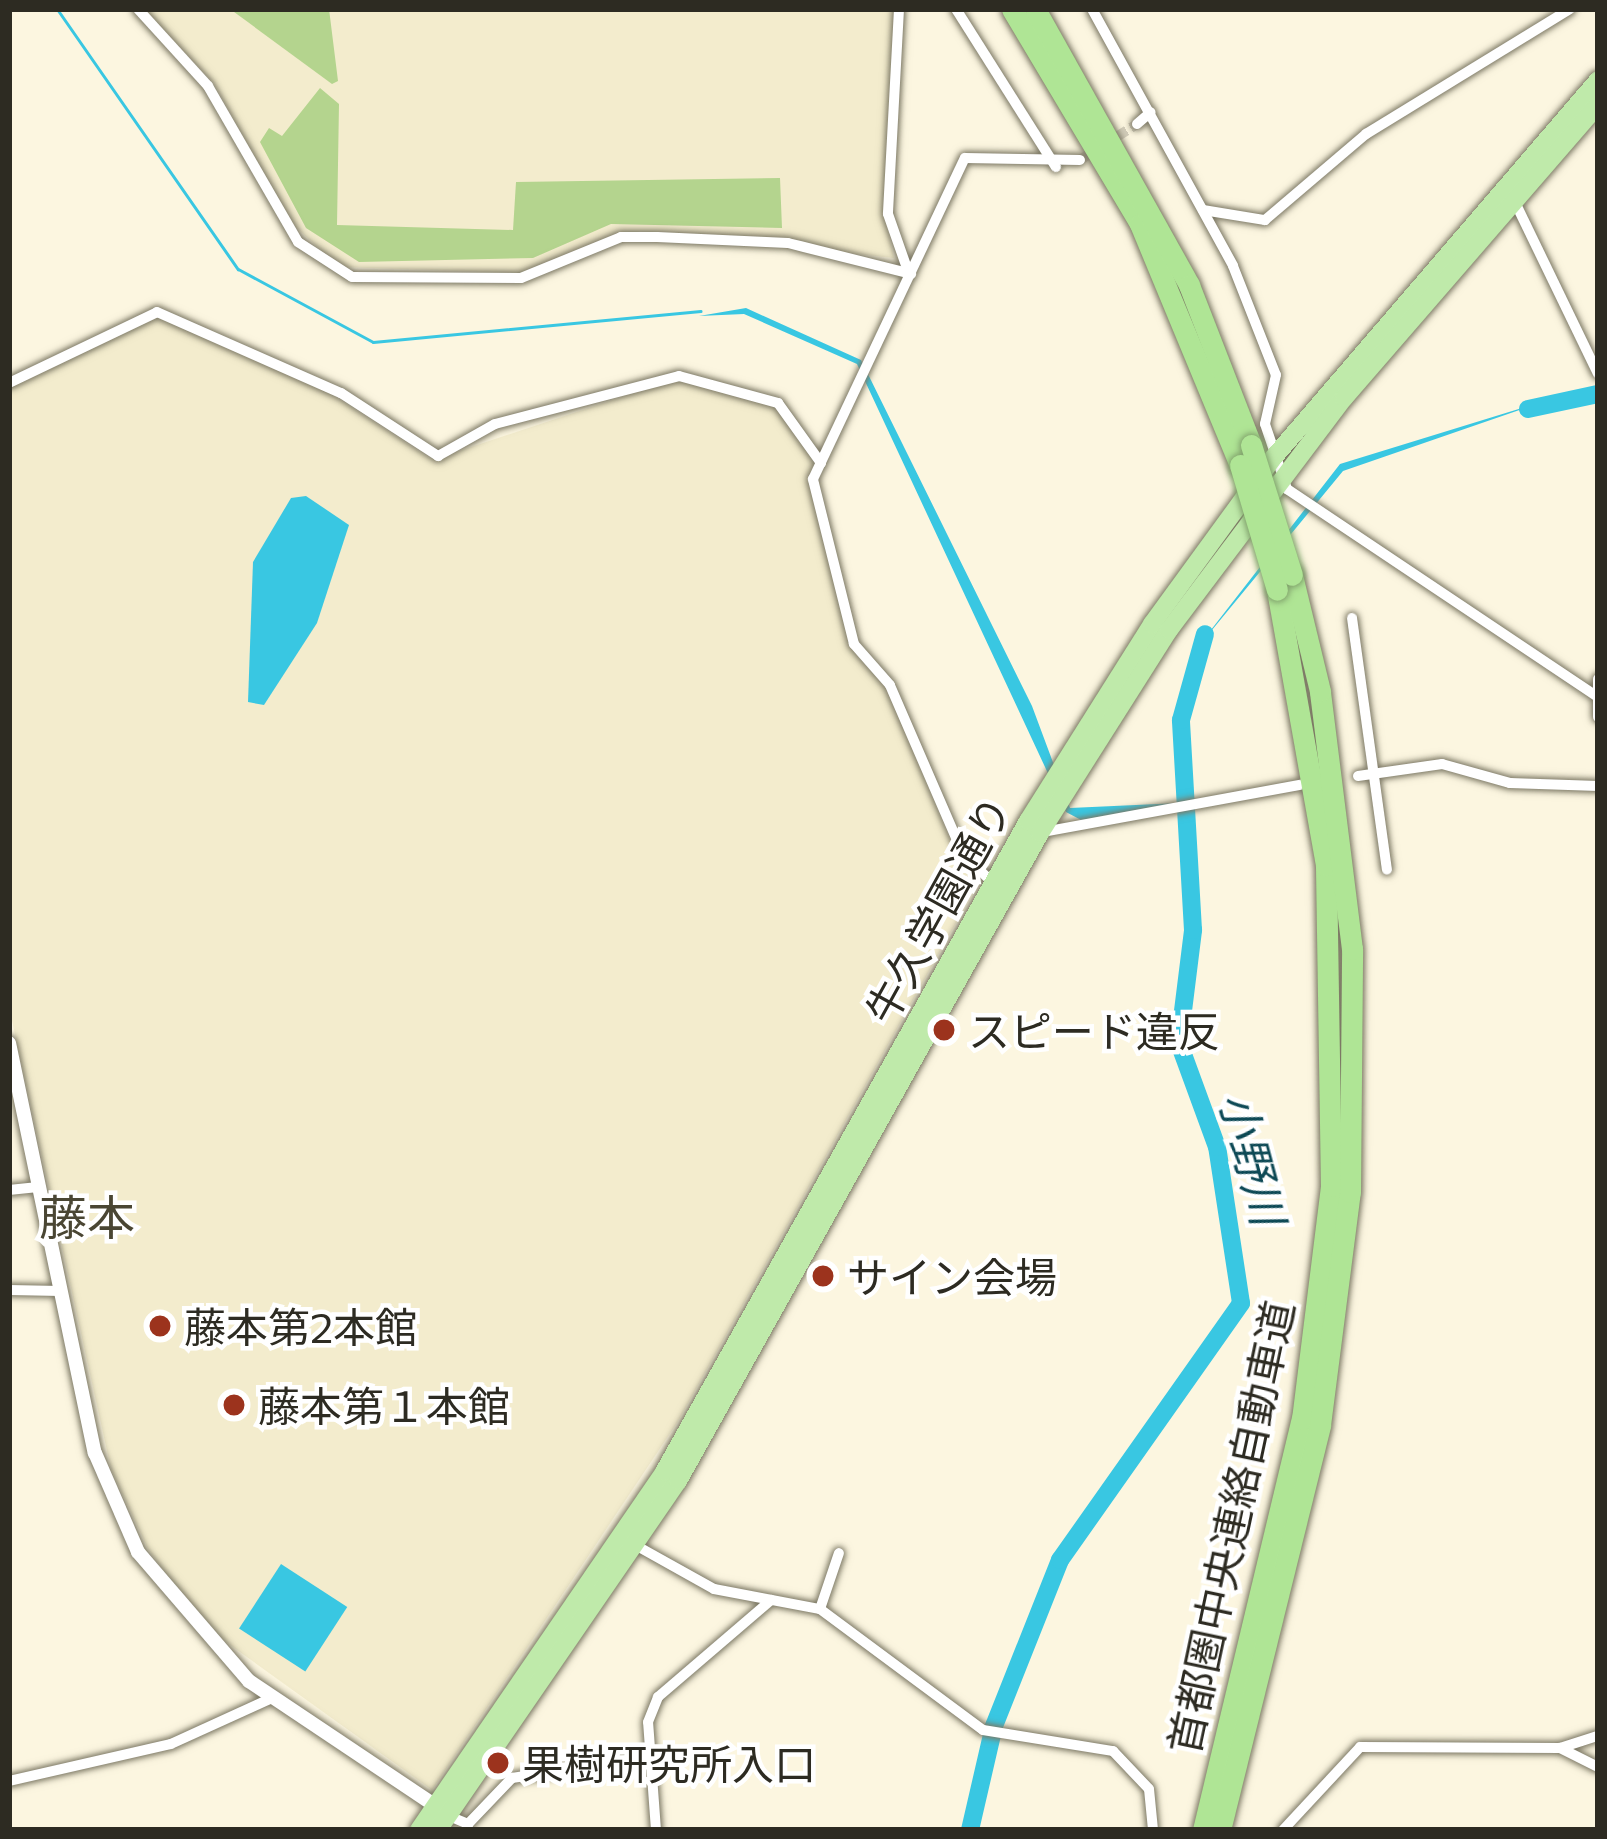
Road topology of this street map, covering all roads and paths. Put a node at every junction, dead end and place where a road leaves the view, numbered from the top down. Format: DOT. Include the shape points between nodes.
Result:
graph roads {
  1 [pos="138,9"];
  2 [pos="899,9"];
  3 [pos="956,9"];
  4 [pos="1012,9"];
  5 [pos="1035,9"];
  6 [pos="1092,9"];
  7 [pos="1570,9"];
  8 [pos="1598,80"];
  9 [pos="1598,105"];
  10 [pos="1151,112"];
  11 [pos="1137,124"];
  12 [pos="1080,160"];
  13 [pos="1056,167"];
  14 [pos="1511,193"];
  15 [pos="1203,210"];
  16 [pos="910,274"];
  17 [pos="1598,374"];
  18 [pos="9,383"];
  19 [pos="1274,458"];
  20 [pos="821,463"];
  21 [pos="1280,478"];
  22 [pos="1284,582"];
  23 [pos="1352,618"];
  24 [pos="1598,679"];
  25 [pos="1596,696"];
  26 [pos="1598,717"];
  27 [pos="1374,773"];
  28 [pos="1358,776"];
  29 [pos="1300,785"];
  30 [pos="1598,786"];
  31 [pos="1040,832"];
  32 [pos="1387,870"];
  33 [pos="999,887"];
  34 [pos="9,1043"];
  35 [pos="38,1186"];
  36 [pos="9,1190"];
  37 [pos="9,1290"];
  38 [pos="61,1291"];
  39 [pos="638,1546"];
  40 [pos="839,1553"];
  41 [pos="771,1600"];
  42 [pos="820,1609"];
  43 [pos="272,1698"];
  44 [pos="1598,1736"];
  45 [pos="1560,1748"];
  46 [pos="654,1756"];
  47 [pos="1598,1767"];
  48 [pos="9,1781"];
  49 [pos="441,1817"];
  50 [pos="418,1830"];
  51 [pos="656,1830"];
  52 [pos="1153,1830"];
  53 [pos="1203,1830"];
  54 [pos="1220,1830"];
  55 [pos="1283,1830"];
  1 -- 16 [label="street" via="208,86 298,242 352,277 520,278 621,237 788,243"];
  2 -- 16 [label="street" via="888,214"];
  3 -- 13 [label="street"];
  4 -- 22 [label="highway, 首都圏中央連絡自動車道, bridge" via="1141,224"];
  5 -- 22 [label="highway, 首都圏中央連絡自動車道, bridge" via="1189,285 1251,445"];
  6 -- 10 [label="street"];
  7 -- 15 [label="street" via="1366,134 1264,220"];
  8 -- 14 [label="highway, 牛久学園通り"];
  9 -- 14 [label="highway, 牛久学園通り"];
  10 -- 11 [label="street"];
  10 -- 15 [label="street"];
  12 -- 13 [label="street"];
  13 -- 16 [label="street" via="965,158"];
  14 -- 17 [label="street"];
  14 -- 19 [label="highway, 牛久学園通り"];
  14 -- 21 [label="highway, 牛久学園通り"];
  15 -- 19 [label="street" via="1276,375 1265,424"];
  16 -- 20 [label="street"];
  18 -- 20 [label="street" via="157,312 341,393 439,456 495,424 679,376 778,403"];
  19 -- 21 [label="street"];
  19 -- 33 [label="highway, 牛久学園通り" via="1108,691"];
  20 -- 33 [label="street" via="813,479 854,644 890,685 962,854"];
  21 -- 25 [label="street" via="1306,504"];
  21 -- 31 [label="highway, 牛久学園通り"];
  22 -- 53 [label="highway, 首都圏中央連絡自動車道" via="1326,865 1331,1186 1302,1419"];
  22 -- 54 [label="highway, 首都圏中央連絡自動車道" via="1344,862 1351,1172 1320,1425"];
  23 -- 27 [label="street"];
  24 -- 25 [label="street"];
  25 -- 26 [label="street"];
  27 -- 28 [label="street"];
  27 -- 30 [label="street" via="1442,764 1510,783"];
  27 -- 32 [label="street"];
  29 -- 31 [label="street"];
  31 -- 33 [label="highway, 牛久学園通り"];
  33 -- 39 [label="highway, 牛久学園通り"];
  33 -- 49 [label="highway, 牛久学園通り" via="664,1472"];
  34 -- 35 [label="street"];
  35 -- 36 [label="street"];
  35 -- 38 [label="street"];
  37 -- 38 [label="street"];
  38 -- 43 [label="street" via="95,1453 138,1552 185,1618"];
  39 -- 41 [label="street" via="714,1589"];
  39 -- 49 [label="highway, 牛久学園通り"];
  40 -- 42 [label="street"];
  41 -- 42 [label="street"];
  41 -- 46 [label="street" via="658,1697"];
  42 -- 52 [label="street" via="982,1730 1113,1751 1149,1789"];
  43 -- 48 [label="street" via="171,1744"];
  43 -- 49 [label="street"];
  44 -- 45 [label="street"];
  45 -- 47 [label="street"];
  45 -- 55 [label="street" via="1360,1747"];
  46 -- 49 [label="street" via="512,1778 468,1824"];
  46 -- 51 [label="street"];
  49 -- 50 [label="highway, 牛久学園通り"];
}
